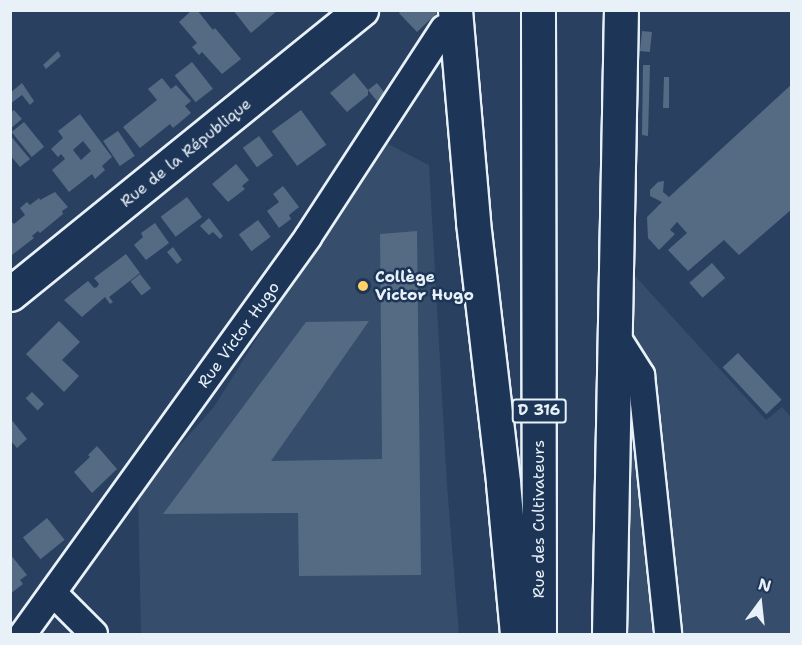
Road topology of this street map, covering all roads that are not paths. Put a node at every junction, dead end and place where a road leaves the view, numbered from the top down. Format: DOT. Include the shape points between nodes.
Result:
graph roads {
  1 [pos="361,10"];
  2 [pos="538,10"];
  3 [pos="621,10"];
  4 [pos="449,19"];
  5 [pos="10,294"];
  6 [pos="615,334"];
  7 [pos="53,593"];
  8 [pos="23,634"];
  9 [pos="94,634"];
  10 [pos="517,634"];
  11 [pos="539,634"];
  12 [pos="609,634"];
  13 [pos="668,634"];
  1 -- 5 [label="main road, Rue de la République"];
  2 -- 11 [label="main road, Rue des Cultivateurs / D 316"];
  3 -- 6 [label="main road"];
  4 -- 7 [label="street, Rue Victor Hugo" via="295,256"];
  4 -- 10 [label="main road"];
  6 -- 12 [label="main road"];
  6 -- 13 [label="street" via="640,375"];
  7 -- 8 [label="street, Rue Victor Hugo"];
  7 -- 9 [label="street"];
}
